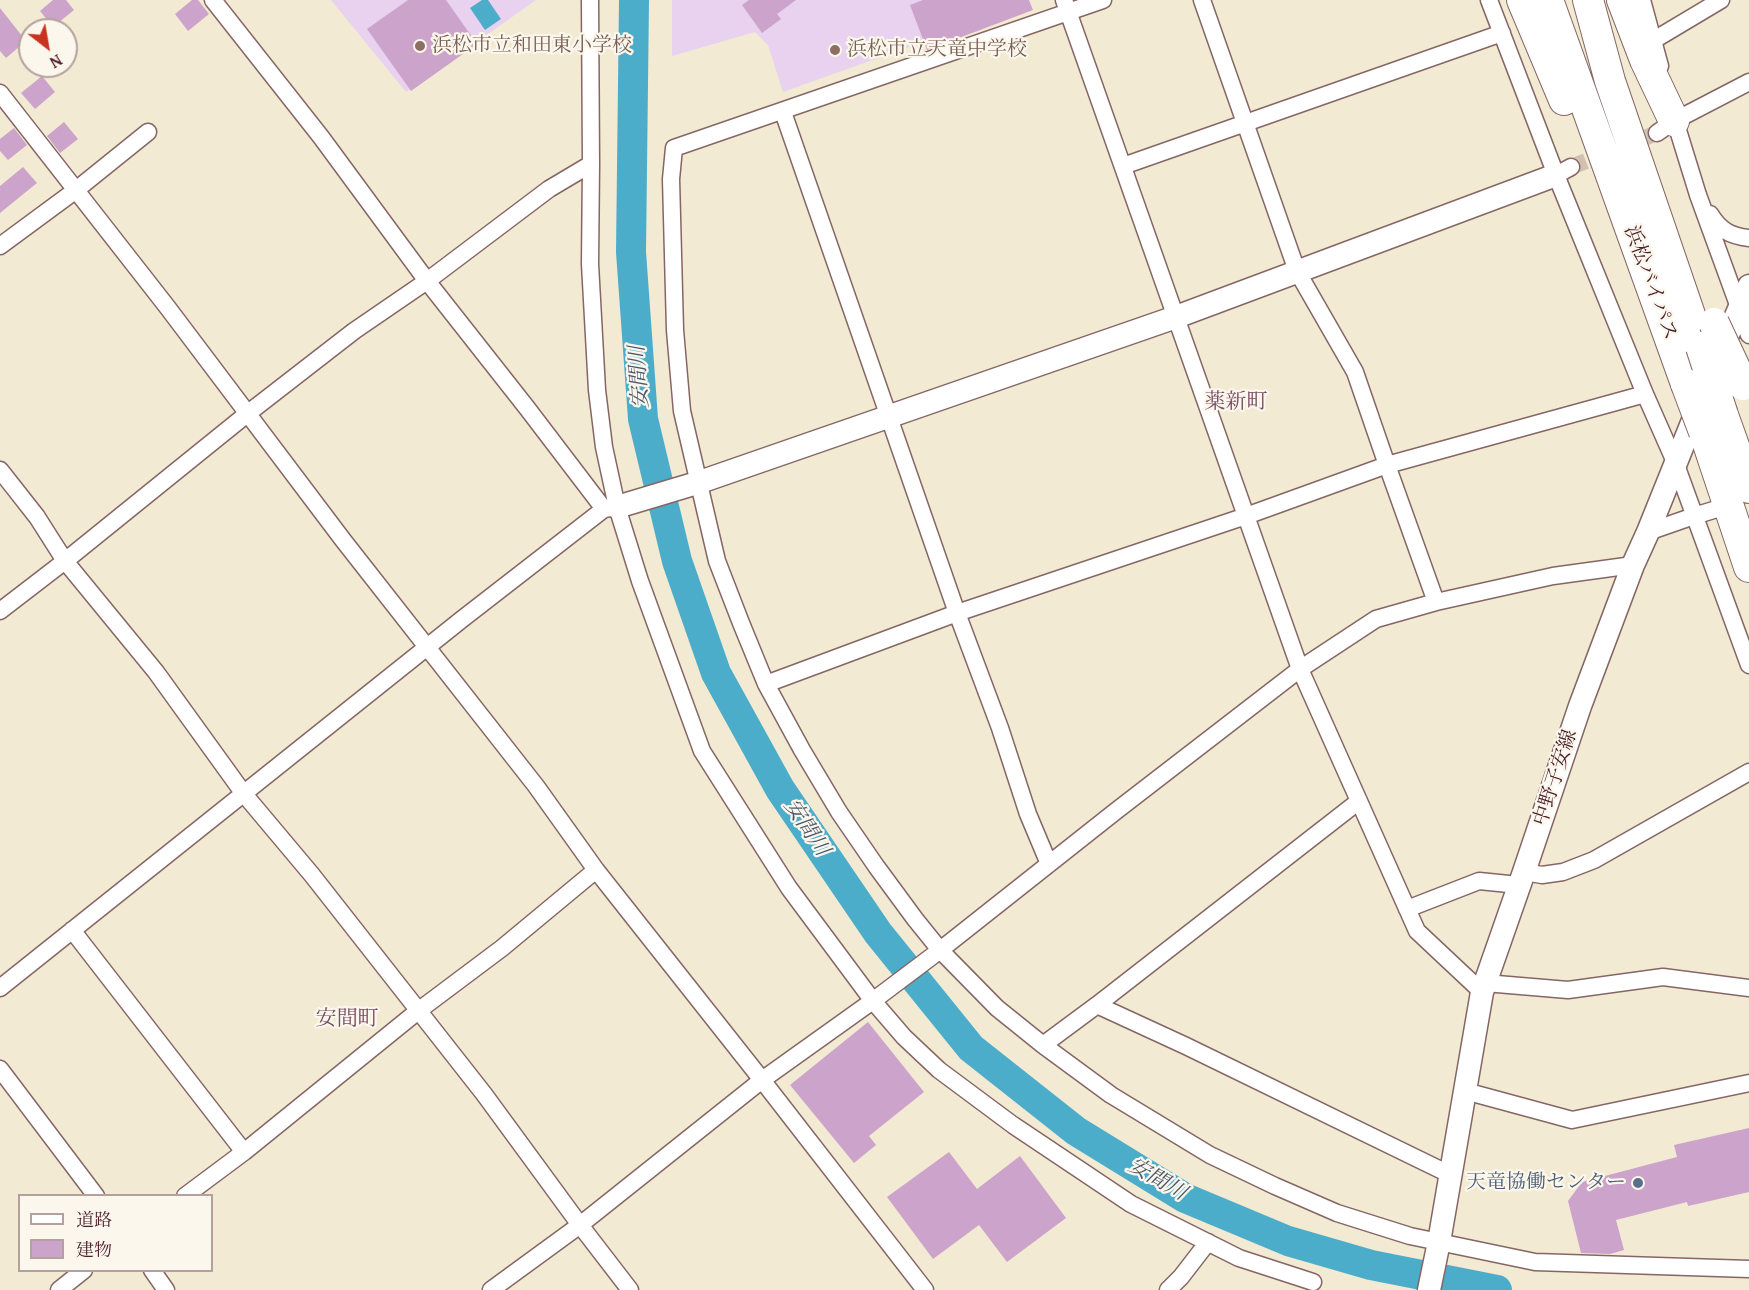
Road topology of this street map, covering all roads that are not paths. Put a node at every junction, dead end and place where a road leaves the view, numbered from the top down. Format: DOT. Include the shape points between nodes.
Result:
graph roads {
  1 [pos="213,0"];
  2 [pos="590,0"];
  3 [pos="1103,0"];
  4 [pos="1202,0"];
  5 [pos="1489,0"];
  6 [pos="1522,0"];
  7 [pos="1548,0"];
  8 [pos="1622,0"];
  9 [pos="1642,0"];
  10 [pos="1721,0"];
  11 [pos="1589,2"];
  12 [pos="1066,6"];
  13 [pos="1502,33"];
  14 [pos="1654,40"];
  15 [pos="1749,82"];
  16 [pos="0,93"];
  17 [pos="783,112"];
  18 [pos="1245,123"];
  19 [pos="1666,127"];
  20 [pos="148,132"];
  21 [pos="591,164"];
  22 [pos="1123,166"];
  23 [pos="1563,171"];
  24 [pos="76,190"];
  25 [pos="1698,195"];
  26 [pos="1749,238"];
  27 [pos="0,246"];
  28 [pos="1298,271"];
  29 [pos="428,281"];
  30 [pos="1749,286"];
  31 [pos="1176,317"];
  32 [pos="1664,321"];
  33 [pos="1718,326"];
  34 [pos="1749,335"];
  35 [pos="1645,394"];
  36 [pos="1730,408"];
  37 [pos="247,414"];
  38 [pos="890,417"];
  39 [pos="1675,462"];
  40 [pos="1387,465"];
  41 [pos="0,470"];
  42 [pos="697,483"];
  43 [pos="1749,488"];
  44 [pos="613,507"];
  45 [pos="1720,508"];
  46 [pos="1246,516"];
  47 [pos="1694,516"];
  48 [pos="1648,532"];
  49 [pos="65,561"];
  50 [pos="1633,566"];
  51 [pos="1749,567"];
  52 [pos="1436,602"];
  53 [pos="0,611"];
  54 [pos="957,613"];
  55 [pos="427,647"];
  56 [pos="1749,665"];
  57 [pos="1300,669"];
  58 [pos="766,684"];
  59 [pos="1749,772"];
  60 [pos="244,794"];
  61 [pos="1359,801"];
  62 [pos="1049,864"];
  63 [pos="596,870"];
  64 [pos="1522,879"];
  65 [pos="1407,909"];
  66 [pos="72,930"];
  67 [pos="940,950"];
  68 [pos="1483,987"];
  69 [pos="0,988"];
  70 [pos="1749,988"];
  71 [pos="873,1001"];
  72 [pos="1097,1005"];
  73 [pos="418,1011"];
  74 [pos="1043,1045"];
  75 [pos="0,1069"];
  76 [pos="762,1080"];
  77 [pos="1749,1083"];
  78 [pos="1465,1091"];
  79 [pos="244,1152"];
  80 [pos="1451,1175"];
  81 [pos="94,1194"];
  82 [pos="188,1194"];
  83 [pos="580,1225"];
  84 [pos="1208,1242"];
  85 [pos="1438,1246"];
  86 [pos="1749,1269"];
  87 [pos="81,1272"];
  88 [pos="153,1272"];
  89 [pos="1313,1282"];
  90 [pos="58,1290"];
  91 [pos="166,1290"];
  92 [pos="491,1290"];
  93 [pos="630,1290"];
  94 [pos="925,1290"];
  95 [pos="1168,1290"];
  96 [pos="1429,1290"];
  1 -- 29 [label="street"];
  2 -- 21 [label="street"];
  3 -- 12 [label="street"];
  4 -- 18 [label="street"];
  5 -- 13 [label="street"];
  6 -- 32 [label="highway" via="1604,198"];
  7 -- 32 [label="highway, 浜松バイパス"];
  8 -- 19 [label="highway"];
  9 -- 14 [label="street"];
  10 -- 14 [label="street"];
  11 -- 33 [label="highway"];
  12 -- 17 [label="street"];
  12 -- 22 [label="street"];
  13 -- 18 [label="street"];
  13 -- 23 [label="street"];
  14 -- 19 [label="street"];
  15 -- 19 [label="street"];
  16 -- 24 [label="street"];
  17 -- 38 [label="street"];
  17 -- 42 [label="street" via="674,148 671,179 675,330 682,411"];
  18 -- 22 [label="street"];
  18 -- 28 [label="street"];
  19 -- 25 [label="street"];
  20 -- 24 [label="street"];
  21 -- 29 [label="street" via="549,189"];
  21 -- 44 [label="street" via="590,264 597,390"];
  22 -- 31 [label="street"];
  23 -- 28 [label="main road"];
  23 -- 35 [label="street"];
  24 -- 27 [label="street"];
  24 -- 37 [label="street"];
  25 -- 26 [label="street" via="1716,224 1729,234"];
  25 -- 33 [label="street"];
  28 -- 31 [label="main road"];
  28 -- 40 [label="street" via="1355,372"];
  29 -- 37 [label="street" via="354,331"];
  29 -- 44 [label="street" via="527,408"];
  30 -- 33 [label="main road, 中野子安線"];
  31 -- 38 [label="main road"];
  31 -- 46 [label="street"];
  32 -- 36 [label="highway, 浜松バイパス, bridge" via="1686,384"];
  33 -- 34 [label="street"];
  33 -- 36 [label="highway, bridge"];
  33 -- 39 [label="main road, 中野子安線"];
  35 -- 39 [label="street"];
  35 -- 40 [label="street"];
  36 -- 43 [label="highway, 浜松バイパス"];
  36 -- 51 [label="highway, 浜松バイパス"];
  37 -- 49 [label="street"];
  37 -- 55 [label="street"];
  38 -- 42 [label="main road"];
  38 -- 54 [label="street"];
  39 -- 47 [label="street"];
  39 -- 48 [label="main road, 中野子安線"];
  40 -- 46 [label="street"];
  40 -- 52 [label="street"];
  41 -- 49 [label="street"];
  42 -- 44 [label="main road"];
  42 -- 58 [label="street" via="717,561"];
  44 -- 55 [label="street"];
  44 -- 71 [label="street" via="702,751 789,888"];
  45 -- 47 [label="street"];
  46 -- 54 [label="street"];
  46 -- 57 [label="street"];
  47 -- 48 [label="street"];
  47 -- 56 [label="street"];
  48 -- 50 [label="main road, 中野子安線"];
  49 -- 53 [label="street"];
  49 -- 60 [label="street" via="156,672"];
  50 -- 52 [label="street" via="1553,576"];
  50 -- 64 [label="main road, 中野子安線" via="1580,706"];
  52 -- 57 [label="street" via="1376,618"];
  54 -- 58 [label="street"];
  54 -- 62 [label="street"];
  55 -- 60 [label="street"];
  55 -- 63 [label="street"];
  57 -- 61 [label="street"];
  57 -- 62 [label="street"];
  58 -- 67 [label="street" via="839,812"];
  59 -- 64 [label="street" via="1594,860 1563,872"];
  60 -- 66 [label="street"];
  60 -- 73 [label="street"];
  61 -- 65 [label="street"];
  61 -- 72 [label="street"];
  62 -- 67 [label="street"];
  63 -- 73 [label="street"];
  63 -- 76 [label="street"];
  64 -- 65 [label="street" via="1479,881"];
  64 -- 68 [label="main road, 中野子安線"];
  65 -- 68 [label="street" via="1417,932"];
  66 -- 69 [label="street"];
  66 -- 79 [label="street"];
  67 -- 71 [label="street"];
  67 -- 74 [label="street" via="997,1008"];
  68 -- 70 [label="street" via="1568,990 1663,977"];
  68 -- 78 [label="main road, 中野子安線"];
  71 -- 76 [label="street"];
  71 -- 84 [label="street" via="939,1070 1013,1125 1131,1204"];
  72 -- 74 [label="street"];
  72 -- 80 [label="street"];
  73 -- 79 [label="street"];
  73 -- 83 [label="street"];
  74 -- 85 [label="street" via="1111,1095 1210,1155 1337,1213"];
  75 -- 81 [label="street"];
  76 -- 83 [label="street"];
  76 -- 94 [label="street"];
  77 -- 78 [label="street" via="1572,1120"];
  78 -- 80 [label="main road, 中野子安線"];
  79 -- 82 [label="street"];
  80 -- 85 [label="main road, 中野子安線"];
  83 -- 92 [label="street"];
  83 -- 93 [label="street"];
  84 -- 89 [label="street" via="1239,1258"];
  84 -- 95 [label="street"];
  85 -- 86 [label="street" via="1535,1262"];
  85 -- 96 [label="main road, 中野子安線"];
  87 -- 90 [label="street"];
  88 -- 91 [label="street"];
}
